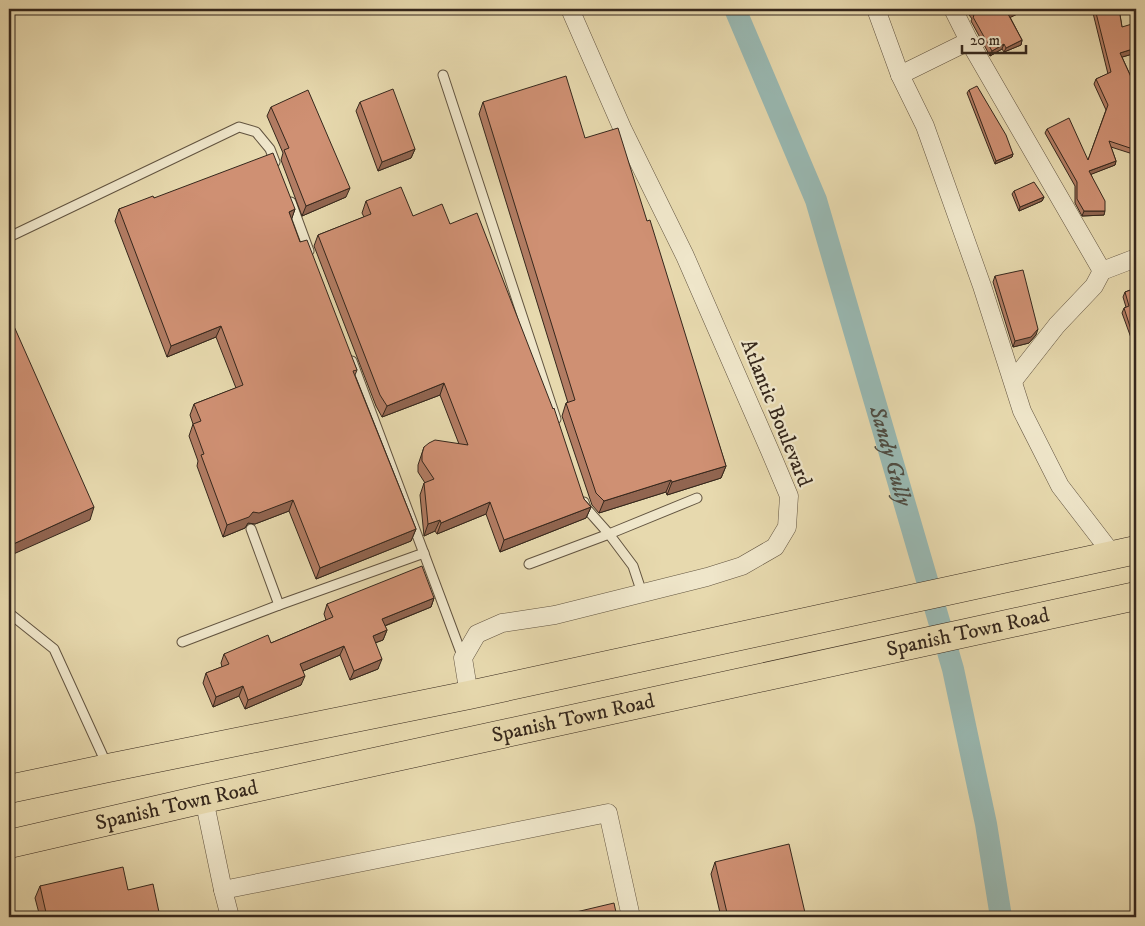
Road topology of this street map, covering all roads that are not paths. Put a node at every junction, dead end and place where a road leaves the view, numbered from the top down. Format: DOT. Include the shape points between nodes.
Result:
graph roads {
  1 [pos="570,9"];
  2 [pos="876,9"];
  3 [pos="953,9"];
  4 [pos="969,41"];
  5 [pos="443,75"];
  6 [pos="900,75"];
  7 [pos="277,168"];
  8 [pos="288,195"];
  9 [pos="9,237"];
  10 [pos="1136,258"];
  11 [pos="312,259"];
  12 [pos="1102,271"];
  13 [pos="348,351"];
  14 [pos="1013,381"];
  15 [pos="561,433"];
  16 [pos="580,489"];
  17 [pos="697,498"];
  18 [pos="251,529"];
  19 [pos="609,534"];
  20 [pos="1125,552"];
  21 [pos="424,554"];
  22 [pos="529,564"];
  23 [pos="642,593"];
  24 [pos="1136,596"];
  25 [pos="279,605"];
  26 [pos="9,613"];
  27 [pos="182,642"];
  28 [pos="463,658"];
  29 [pos="469,695"];
  30 [pos="108,768"];
  31 [pos="9,790"];
  32 [pos="204,799"];
  33 [pos="9,844"];
  34 [pos="223,890"];
  35 [pos="230,917"];
  36 [pos="631,917"];
  1 -- 23 [label="street, Atlantic Boulevard" via="622,130 685,256 789,496 787,527 775,547 742,566"];
  2 -- 6 [label="street"];
  3 -- 4 [label="street"];
  4 -- 6 [label="street"];
  4 -- 12 [label="street"];
  5 -- 15 [label="lane"];
  6 -- 14 [label="street" via="925,126"];
  7 -- 9 [label="lane" via="270,149 256,132 239,127"];
  8 -- 11 [label="lane"];
  10 -- 12 [label="street"];
  12 -- 14 [label="street" via="1094,286 1057,325"];
  13 -- 21 [label="lane"];
  14 -- 20 [label="street" via="1022,410 1060,486"];
  16 -- 19 [label="lane" via="586,508"];
  17 -- 19 [label="lane"];
  18 -- 25 [label="lane"];
  19 -- 22 [label="lane"];
  19 -- 23 [label="lane" via="633,566"];
  20 -- 29 [label="highway"];
  21 -- 25 [label="lane"];
  21 -- 28 [label="lane"];
  23 -- 28 [label="street, Atlantic Boulevard" via="502,623 477,634"];
  24 -- 32 [label="highway, Spanish Town Road"];
  25 -- 27 [label="lane"];
  26 -- 30 [label="lane" via="54,649"];
  28 -- 29 [label="street"];
  29 -- 30 [label="highway"];
  30 -- 31 [label="highway"];
  32 -- 33 [label="highway, Spanish Town Road"];
  32 -- 34 [label="street"];
  34 -- 35 [label="street"];
  34 -- 36 [label="street" via="608,813"];
}
